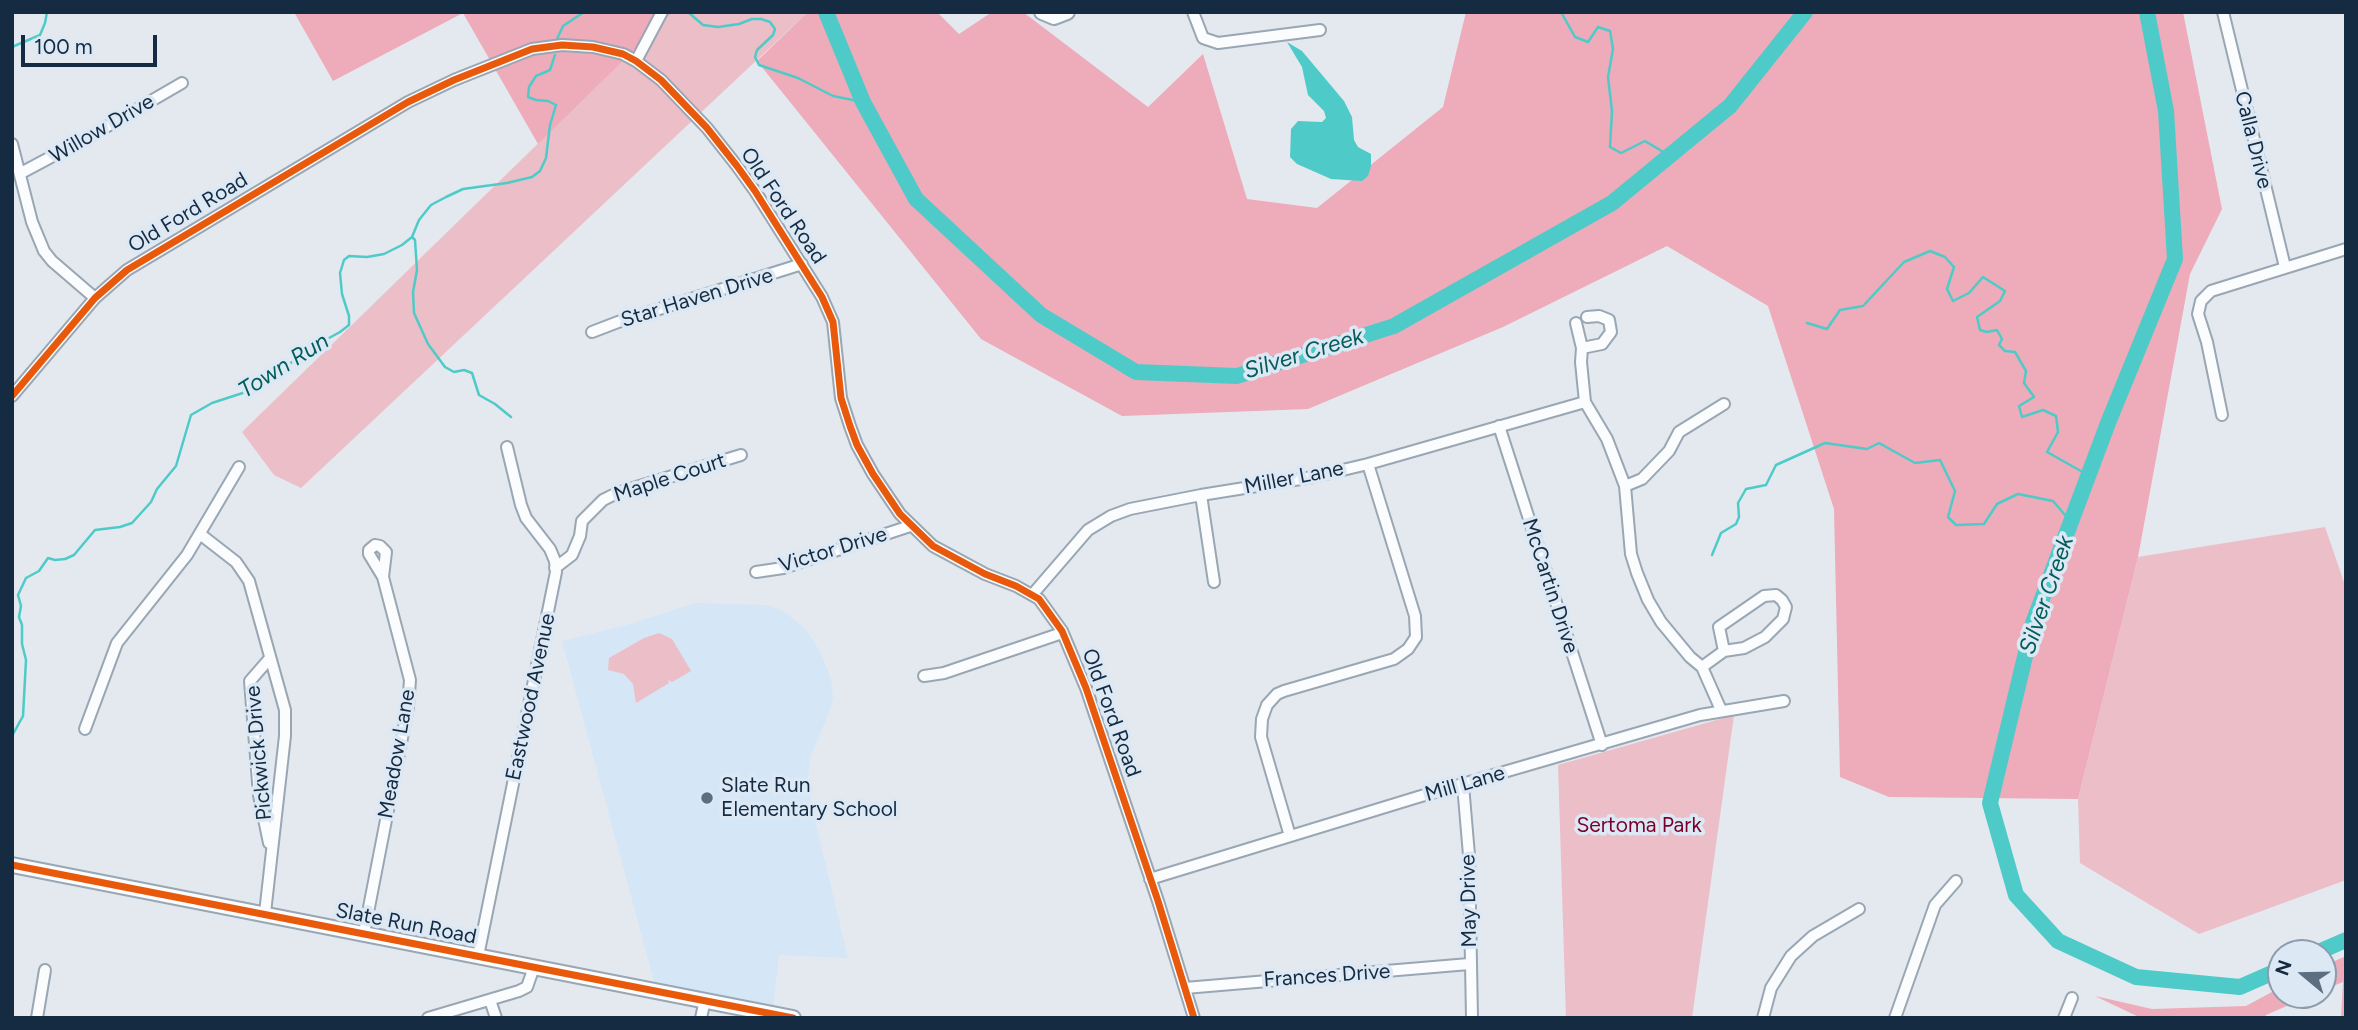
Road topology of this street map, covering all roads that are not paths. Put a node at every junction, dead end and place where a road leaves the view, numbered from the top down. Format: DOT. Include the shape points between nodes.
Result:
graph roads {
  1 [pos="663,12"];
  2 [pos="1042,12"];
  3 [pos="1067,12"];
  4 [pos="1193,12"];
  5 [pos="2223,12"];
  6 [pos="1320,30"];
  7 [pos="636,61"];
  8 [pos="182,83"];
  9 [pos="12,144"];
  10 [pos="21,173"];
  11 [pos="2346,249"];
  12 [pos="802,264"];
  13 [pos="2285,267"];
  14 [pos="95,298"];
  15 [pos="1587,317"];
  16 [pos="1576,323"];
  17 [pos="592,332"];
  18 [pos="1582,348"];
  19 [pos="12,396"];
  20 [pos="1585,402"];
  21 [pos="1724,404"];
  22 [pos="2222,415"];
  23 [pos="1499,426"];
  24 [pos="507,447"];
  25 [pos="741,455"];
  26 [pos="1368,464"];
  27 [pos="239,467"];
  28 [pos="1625,486"];
  29 [pos="1201,495"];
  30 [pos="910,526"];
  31 [pos="200,534"];
  32 [pos="555,568"];
  33 [pos="756,572"];
  34 [pos="383,577"];
  35 [pos="1214,582"];
  36 [pos="1032,595"];
  37 [pos="1062,632"];
  38 [pos="1724,651"];
  39 [pos="270,659"];
  40 [pos="1702,667"];
  41 [pos="924,676"];
  42 [pos="1784,701"];
  43 [pos="1721,710"];
  44 [pos="85,729"];
  45 [pos="1602,745"];
  46 [pos="1463,785"];
  47 [pos="1290,836"];
  48 [pos="271,853"];
  49 [pos="12,865"];
  50 [pos="1150,879"];
  51 [pos="1956,881"];
  52 [pos="1859,909"];
  53 [pos="265,913"];
  54 [pos="364,933"];
  55 [pos="478,956"];
  56 [pos="1469,964"];
  57 [pos="534,967"];
  58 [pos="45,970"];
  59 [pos="1185,988"];
  60 [pos="2072,998"];
  61 [pos="490,1000"];
  62 [pos="705,1000"];
  63 [pos="37,1018"];
  64 [pos="428,1018"];
  65 [pos="496,1018"];
  66 [pos="701,1018"];
  67 [pos="793,1018"];
  68 [pos="1194,1018"];
  69 [pos="1472,1018"];
  70 [pos="1763,1018"];
  71 [pos="1895,1018"];
  72 [pos="2064,1018"];
  1 -- 7 [label="street"];
  2 -- 3 [label="street" via="1054,17"];
  4 -- 6 [label="street" via="1203,38 1218,43"];
  5 -- 13 [label="street, Calla Drive"];
  7 -- 12 [label="street, Old Ford Road" via="707,128"];
  7 -- 14 [label="street, Old Ford Road" via="608,49 562,45 532,49 454,80 393,110 158,251"];
  8 -- 10 [label="street, Willow Drive"];
  9 -- 10 [label="street"];
  10 -- 14 [label="street" via="44,251"];
  11 -- 13 [label="street"];
  12 -- 17 [label="street, Star Haven Drive"];
  12 -- 30 [label="street, Old Ford Road" via="833,322 841,398 857,445"];
  13 -- 22 [label="street" via="2211,291 2201,301 2198,313"];
  14 -- 19 [label="street, Old Ford Road"];
  15 -- 18 [label="street" via="1609,320 1611,332 1602,344"];
  16 -- 18 [label="street"];
  18 -- 20 [label="street"];
  20 -- 23 [label="street, Miller Lane"];
  20 -- 28 [label="street"];
  21 -- 28 [label="street" via="1679,432 1669,451 1642,479"];
  23 -- 26 [label="street, Miller Lane"];
  23 -- 45 [label="street, McCartin Drive"];
  24 -- 32 [label="street" via="521,505 550,549"];
  25 -- 32 [label="street, Maple Court" via="603,500 582,521 572,555"];
  26 -- 29 [label="street, Miller Lane"];
  26 -- 47 [label="street" via="1415,616 1416,637 1394,659 1284,691 1268,705 1261,737"];
  27 -- 31 [label="street"];
  28 -- 40 [label="street" via="1631,554 1648,600 1661,622"];
  29 -- 35 [label="street"];
  29 -- 36 [label="street, Miller Lane" via="1130,509 1095,525"];
  30 -- 33 [label="street, Victor Drive" via="783,568"];
  30 -- 36 [label="street, Old Ford Road" via="946,554"];
  31 -- 39 [label="street, Pickwick Drive" via="236,562 249,581"];
  31 -- 44 [label="street" via="117,643"];
  32 -- 55 [label="street, Eastwood Avenue"];
  34 -- 54 [label="street, Meadow Lane" via="410,680"];
  36 -- 37 [label="street, Old Ford Road"];
  37 -- 41 [label="street"];
  37 -- 50 [label="street, Old Ford Road" via="1086,688"];
  38 -- 38 [label="street" via="1744,648 1765,637 1783,619 1786,607 1782,600 1776,595 1764,596 1719,627"];
  38 -- 40 [label="street"];
  39 -- 48 [label="street, Pickwick Drive" via="285,710"];
  39 -- 48 [label="street, Pickwick Drive" via="250,681 258,795"];
  40 -- 43 [label="street"];
  42 -- 43 [label="street, Mill Lane"];
  43 -- 45 [label="street, Mill Lane"];
  45 -- 46 [label="street, Mill Lane"];
  46 -- 47 [label="street, Mill Lane"];
  46 -- 56 [label="street, May Drive" via="1469,855"];
  47 -- 50 [label="street, Mill Lane"];
  48 -- 53 [label="street, Pickwick Drive"];
  49 -- 53 [label="street, Slate Run Road"];
  50 -- 59 [label="street, Old Ford Road"];
  51 -- 71 [label="street" via="1935,905"];
  52 -- 70 [label="street" via="1813,936 1791,956 1771,988"];
  53 -- 54 [label="street, Slate Run Road"];
  54 -- 55 [label="street, Slate Run Road"];
  55 -- 57 [label="street, Slate Run Road"];
  56 -- 59 [label="street, Frances Drive"];
  56 -- 69 [label="street, May Drive"];
  57 -- 61 [label="street" via="527,987"];
  57 -- 62 [label="street, Slate Run Road"];
  58 -- 63 [label="street"];
  59 -- 68 [label="street, Old Ford Road"];
  60 -- 72 [label="street"];
  61 -- 64 [label="street"];
  61 -- 65 [label="street"];
  62 -- 66 [label="street"];
  62 -- 67 [label="street, Slate Run Road"];
}
